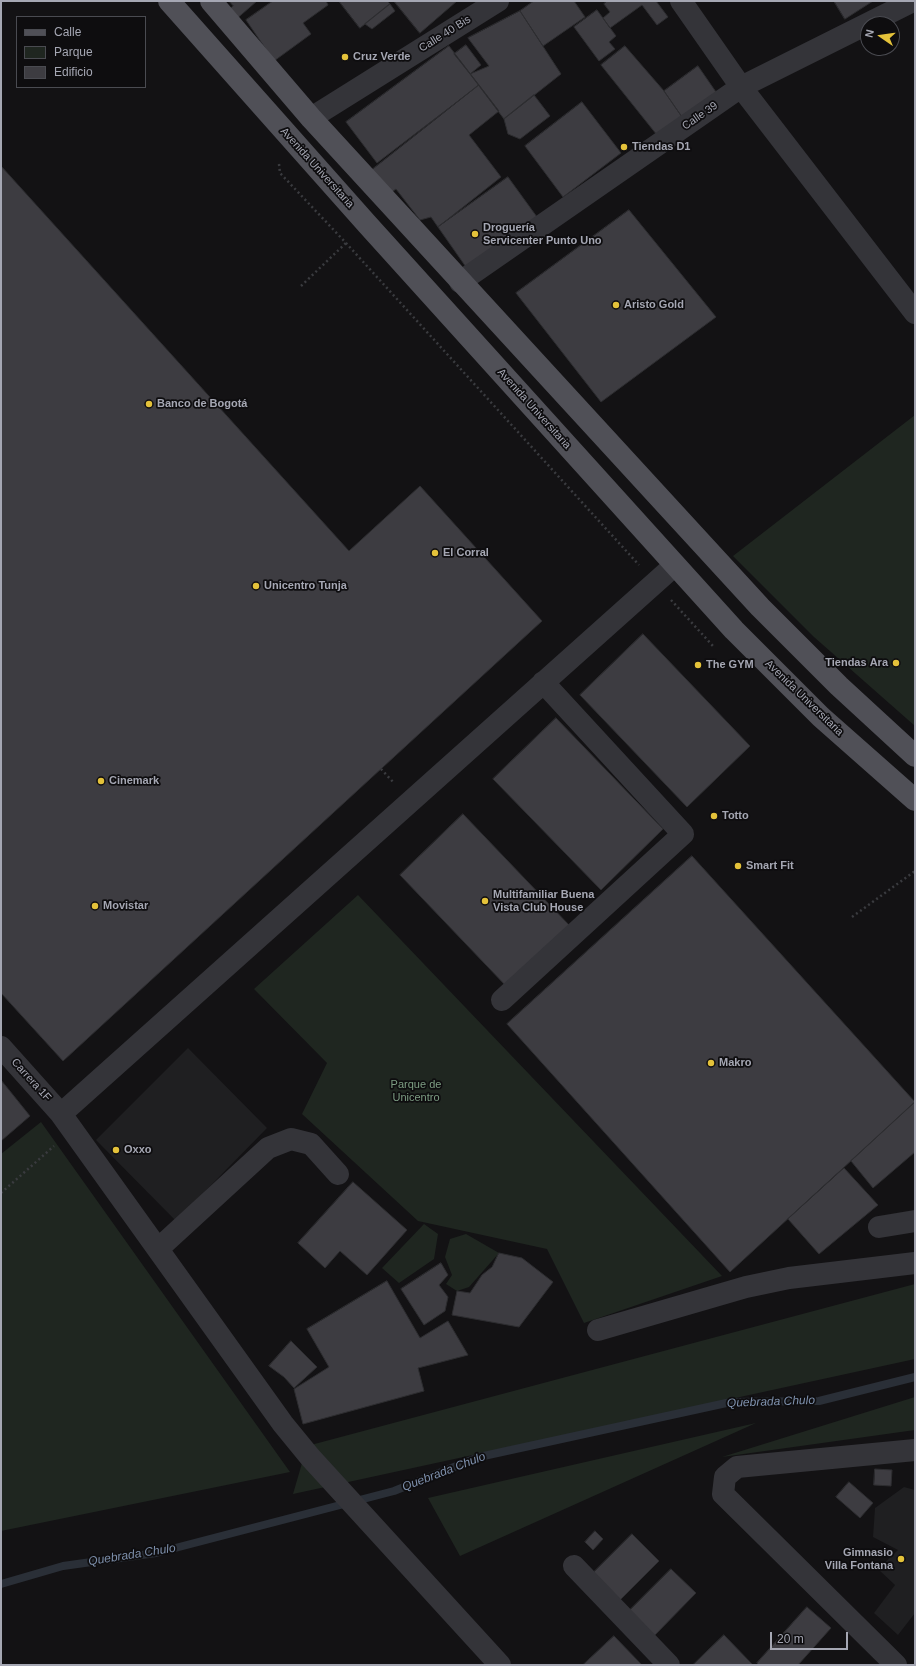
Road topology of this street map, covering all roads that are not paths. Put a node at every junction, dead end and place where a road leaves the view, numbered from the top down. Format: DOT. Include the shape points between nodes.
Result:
graph roads {
  1 [pos="169,1"];
  2 [pos="211,1"];
  3 [pos="498,1"];
  4 [pos="681,1"];
  5 [pos="913,1"];
  6 [pos="741,87"];
  7 [pos="311,118"];
  8 [pos="460,282"];
  9 [pos="915,312"];
  10 [pos="675,565"];
  11 [pos="543,682"];
  12 [pos="915,756"];
  13 [pos="915,800"];
  14 [pos="502,1000"];
  15 [pos="1,1047"];
  16 [pos="67,1122"];
  17 [pos="338,1174"];
  18 [pos="915,1221"];
  19 [pos="879,1227"];
  20 [pos="158,1249"];
  21 [pos="915,1263"];
  22 [pos="598,1330"];
  23 [pos="915,1450"];
  24 [pos="574,1566"];
  25 [pos="500,1665"];
  26 [pos="669,1665"];
  27 [pos="896,1665"];
  1 -- 10 [label="main road, Avenida Universitaria"];
  2 -- 7 [label="main road"];
  3 -- 7 [label="street, Calle 40 Bis"];
  4 -- 6 [label="street"];
  5 -- 6 [label="street, Calle 39"];
  6 -- 8 [label="street, Calle 39"];
  6 -- 9 [label="street"];
  7 -- 8 [label="main road"];
  8 -- 12 [label="main road" via="760,607 839,686"];
  10 -- 11 [label="street"];
  10 -- 13 [label="main road, Avenida Universitaria" via="734,630 822,717"];
  11 -- 14 [label="street" via="683,834"];
  11 -- 16 [label="street"];
  15 -- 16 [label="street, Carrera 1F"];
  16 -- 20 [label="street, Carrera 1F"];
  17 -- 20 [label="street" via="311,1144 291,1139 268,1148"];
  18 -- 19 [label="street"];
  20 -- 25 [label="street, Carrera 1F" via="279,1418 310,1457"];
  21 -- 22 [label="street" via="790,1278 746,1287"];
  23 -- 27 [label="street" via="737,1468 724,1477 723,1494"];
  24 -- 26 [label="street"];
}
